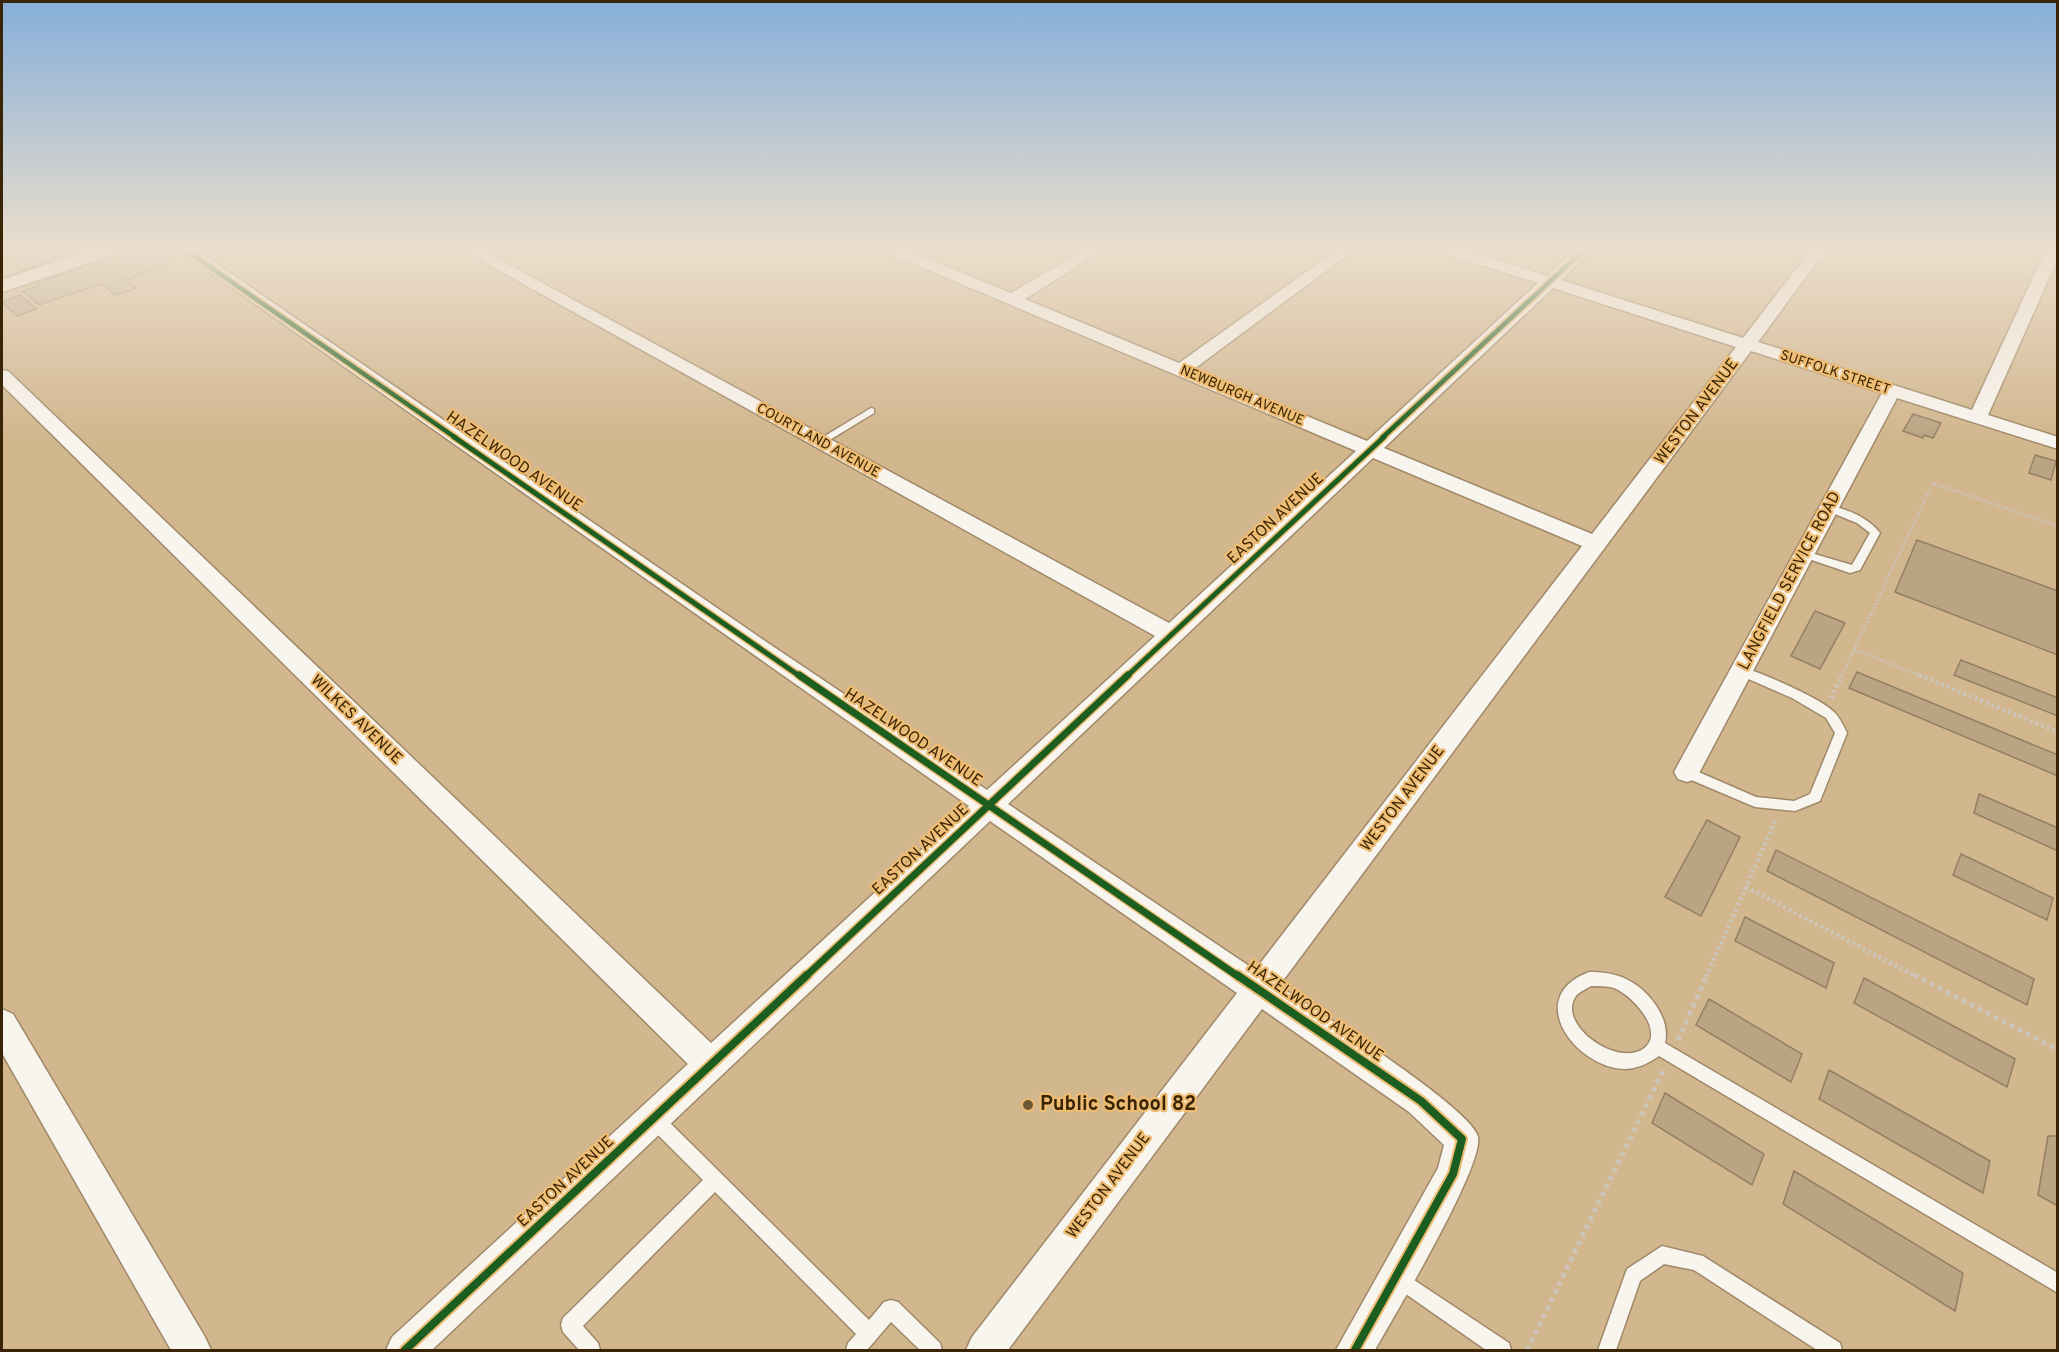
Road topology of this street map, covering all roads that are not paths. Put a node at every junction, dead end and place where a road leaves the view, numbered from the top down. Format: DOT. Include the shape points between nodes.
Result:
graph roads {
  1 [pos="272,310"];
  2 [pos="579,310"];
  3 [pos="1036,310"];
  4 [pos="1264,310"];
  5 [pos="1520,310"];
  6 [pos="1638,310"];
  7 [pos="1774,310"];
  8 [pos="2026,310"];
  9 [pos="1748,345"];
  10 [pos="1181,370"];
  11 [pos="2,375"];
  12 [pos="1893,391"];
  13 [pos="871,411"];
  14 [pos="1977,418"];
  15 [pos="819,442"];
  16 [pos="2058,443"];
  17 [pos="1370,449"];
  18 [pos="1829,508"];
  19 [pos="1597,544"];
  20 [pos="1804,554"];
  21 [pos="1172,635"];
  22 [pos="1741,671"];
  23 [pos="1687,772"];
  24 [pos="989,806"];
  25 [pos="1258,989"];
  26 [pos="2,1024"];
  27 [pos="1664,1051"];
  28 [pos="711,1065"];
  29 [pos="654,1119"];
  30 [pos="715,1180"];
  31 [pos="1396,1277"];
  32 [pos="2058,1284"];
  33 [pos="869,1334"];
  34 [pos="192,1350"];
  35 [pos="405,1350"];
  36 [pos="591,1350"];
  37 [pos="855,1350"];
  38 [pos="933,1350"];
  39 [pos="985,1350"];
  40 [pos="1356,1350"];
  41 [pos="1502,1350"];
  42 [pos="1607,1350"];
  43 [pos="1833,1350"];
  1 -- 24 [label="street, HAZELWOOD AVENUE"];
  2 -- 15 [label="street, COURTLAND AVENUE"];
  3 -- 10 [label="street, NEWBURGH AVENUE"];
  4 -- 10 [label="street"];
  5 -- 17 [label="street, EASTON AVENUE"];
  6 -- 9 [label="street, SUFFOLK STREET"];
  7 -- 9 [label="street, WESTON AVENUE"];
  8 -- 14 [label="street"];
  9 -- 12 [label="street, SUFFOLK STREET"];
  9 -- 19 [label="street, WESTON AVENUE"];
  10 -- 17 [label="street, NEWBURGH AVENUE"];
  11 -- 28 [label="street, WILKES AVENUE"];
  12 -- 14 [label="street, SUFFOLK STREET"];
  12 -- 18 [label="street, LANGFIELD SERVICE ROAD"];
  13 -- 15 [label="lane"];
  14 -- 16 [label="street, SUFFOLK STREET"];
  15 -- 21 [label="street, COURTLAND AVENUE"];
  17 -- 19 [label="street, NEWBURGH AVENUE"];
  17 -- 21 [label="street, EASTON AVENUE"];
  18 -- 20 [label="street, LANGFIELD SERVICE ROAD"];
  18 -- 20 [label="lane" via="1862,521 1875,533 1856,567"];
  19 -- 25 [label="street, WESTON AVENUE"];
  20 -- 22 [label="street, LANGFIELD SERVICE ROAD"];
  21 -- 24 [label="street, EASTON AVENUE"];
  22 -- 23 [label="street, LANGFIELD SERVICE ROAD"];
  22 -- 23 [label="lane" via="1830,715 1841,733 1815,797 1795,806 1755,802"];
  24 -- 25 [label="street, HAZELWOOD AVENUE"];
  24 -- 28 [label="street, EASTON AVENUE"];
  25 -- 31 [label="street, HAZELWOOD AVENUE" via="1421,1101 1462,1139 1453,1174"];
  25 -- 39 [label="street, WESTON AVENUE"];
  26 -- 34 [label="street"];
  27 -- 27 [label="lane" via="1656,1019 1635,993 1604,979 1576,983 1568,991 1564,1002 1570,1028 1593,1051 1623,1062"];
  27 -- 32 [label="lane"];
  28 -- 29 [label="street, EASTON AVENUE"];
  29 -- 30 [label="lane"];
  29 -- 35 [label="street, EASTON AVENUE"];
  30 -- 33 [label="lane"];
  30 -- 36 [label="lane" via="570,1325"];
  31 -- 40 [label="street, HAZELWOOD AVENUE"];
  31 -- 41 [label="lane"];
  33 -- 37 [label="lane"];
  33 -- 38 [label="lane" via="891,1310"];
  42 -- 43 [label="lane" via="1633,1275 1662,1255 1697,1262"];
}
